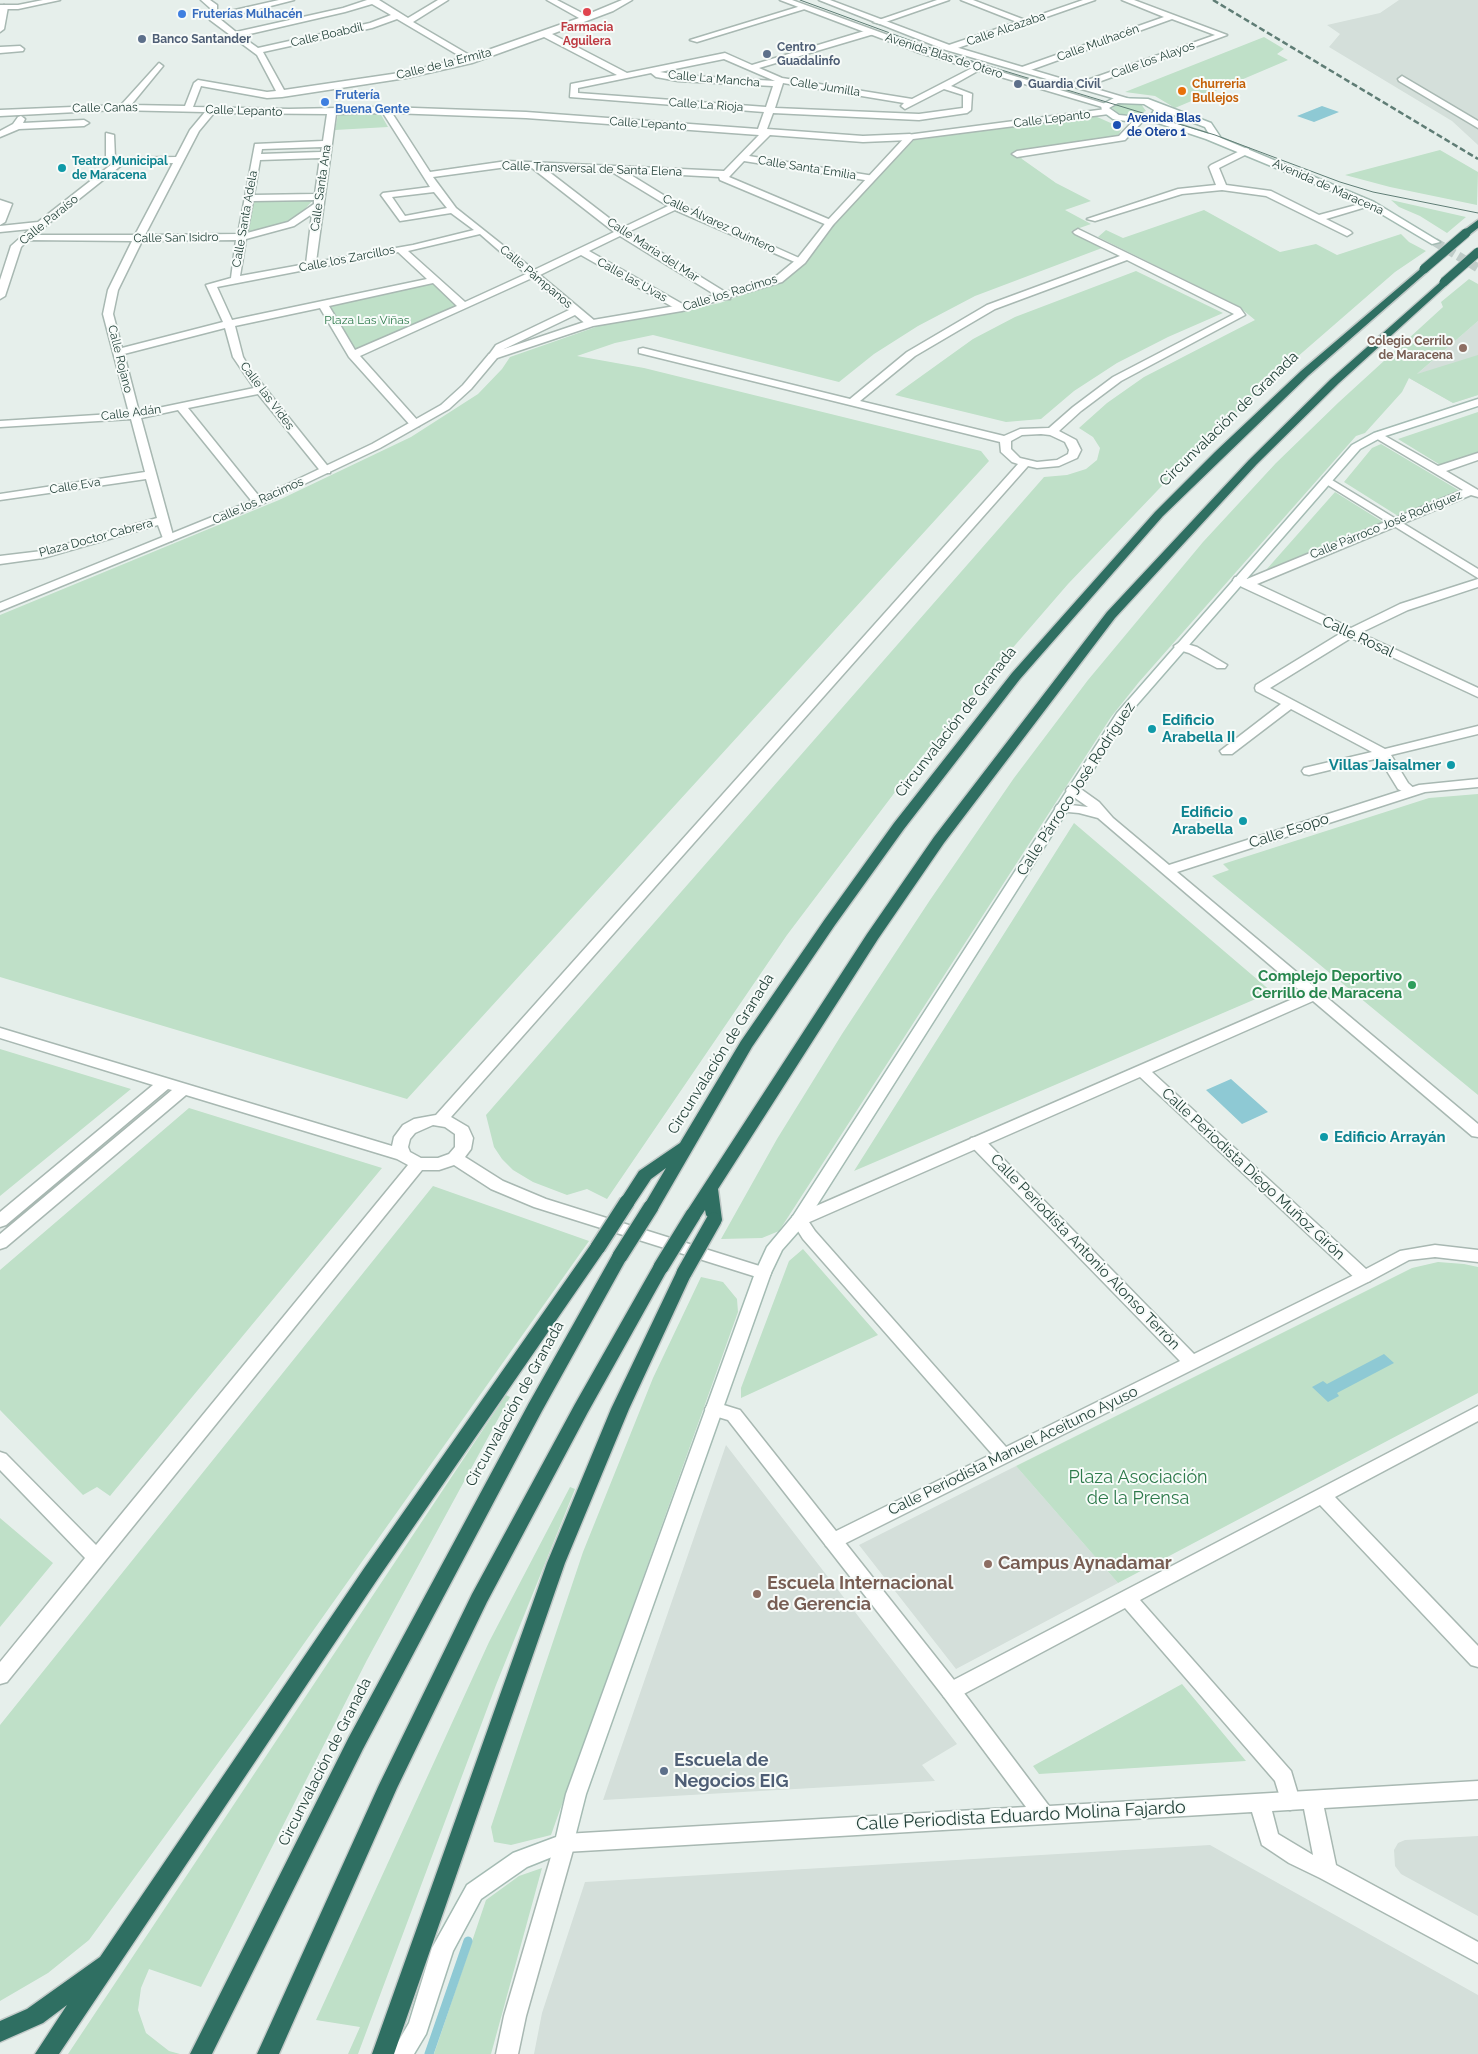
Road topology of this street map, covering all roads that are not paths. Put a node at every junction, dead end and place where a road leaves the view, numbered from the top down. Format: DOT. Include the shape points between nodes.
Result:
graph roads {
  1 [pos="56,0"];
  2 [pos="205,0"];
  3 [pos="290,0"];
  4 [pos="373,0"];
  5 [pos="444,0"];
  6 [pos="551,0"];
  7 [pos="628,0"];
  8 [pos="784,0"];
  9 [pos="823,0"];
  10 [pos="945,0"];
  11 [pos="965,0"];
  12 [pos="1091,0"];
  13 [pos="1126,0"];
  14 [pos="276,2"];
  15 [pos="2,7"];
  16 [pos="804,8"];
  17 [pos="397,16"];
  18 [pos="1171,17"];
  19 [pos="214,18"];
  20 [pos="586,18"];
  21 [pos="407,22"];
  22 [pos="877,22"];
  23 [pos="1024,22"];
  24 [pos="0,29"];
  25 [pos="871,32"];
  26 [pos="544,33"];
  27 [pos="233,35"];
  28 [pos="694,40"];
  29 [pos="950,48"];
  30 [pos="20,49"];
  31 [pos="0,50"];
  32 [pos="256,51"];
  33 [pos="472,60"];
  34 [pos="159,66"];
  35 [pos="753,67"];
  36 [pos="979,68"];
  37 [pos="1025,69"];
  38 [pos="651,70"];
  39 [pos="624,76"];
  40 [pos="1402,79"];
  41 [pos="779,82"];
  42 [pos="1082,85"];
  43 [pos="943,86"];
  44 [pos="282,94"];
  45 [pos="1126,99"];
  46 [pos="310,101"];
  47 [pos="913,102"];
  48 [pos="1156,106"];
  49 [pos="124,108"];
  50 [pos="188,109"];
  51 [pos="1106,109"];
  52 [pos="211,110"];
  53 [pos="332,110"];
  54 [pos="386,110"];
  55 [pos="769,110"];
  56 [pos="295,112"];
  57 [pos="0,113"];
  58 [pos="22,113"];
  59 [pos="885,116"];
  60 [pos="1150,118"];
  61 [pos="1139,120"];
  62 [pos="84,123"];
  63 [pos="1478,125"];
  64 [pos="17,126"];
  65 [pos="764,133"];
  66 [pos="0,134"];
  67 [pos="109,135"];
  68 [pos="910,137"];
  69 [pos="1217,140"];
  70 [pos="327,144"];
  71 [pos="1246,152"];
  72 [pos="1017,154"];
  73 [pos="325,155"];
  74 [pos="256,158"];
  75 [pos="743,158"];
  76 [pos="122,160"];
  77 [pos="178,160"];
  78 [pos="534,165"];
  79 [pos="614,169"];
  80 [pos="726,174"];
  81 [pos="428,175"];
  82 [pos="871,178"];
  83 [pos="1222,187"];
  84 [pos="436,189"];
  85 [pos="248,198"];
  86 [pos="319,200"];
  87 [pos="0,203"];
  88 [pos="1371,204"];
  89 [pos="675,206"];
  90 [pos="453,210"];
  91 [pos="1318,218"];
  92 [pos="1092,219"];
  93 [pos="0,222"];
  94 [pos="1478,222"];
  95 [pos="830,223"];
  96 [pos="42,224"];
  97 [pos="0,230"];
  98 [pos="482,231"];
  99 [pos="1078,232"];
  100 [pos="622,233"];
  101 [pos="1347,233"];
  102 [pos="25,237"];
  103 [pos="243,237"];
  104 [pos="138,239"];
  105 [pos="1434,242"];
  106 [pos="400,249"];
  107 [pos="583,252"];
  108 [pos="1478,252"];
  109 [pos="1127,257"];
  110 [pos="801,261"];
  111 [pos="314,265"];
  112 [pos="531,275"];
  113 [pos="237,280"];
  114 [pos="435,280"];
  115 [pos="211,285"];
  116 [pos="0,294"];
  117 [pos="726,296"];
  118 [pos="323,305"];
  119 [pos="464,307"];
  120 [pos="682,308"];
  121 [pos="576,310"];
  122 [pos="591,323"];
  123 [pos="229,324"];
  124 [pos="644,351"];
  125 [pos="118,352"];
  126 [pos="353,355"];
  127 [pos="493,356"];
  128 [pos="260,390"];
  129 [pos="853,402"];
  130 [pos="1478,402"];
  131 [pos="180,406"];
  132 [pos="134,416"];
  133 [pos="0,424"];
  134 [pos="415,424"];
  135 [pos="1052,432"];
  136 [pos="1378,436"];
  137 [pos="1006,440"];
  138 [pos="1478,456"];
  139 [pos="1025,463"];
  140 [pos="1437,470"];
  141 [pos="326,471"];
  142 [pos="150,475"];
  143 [pos="1327,480"];
  144 [pos="1474,493"];
  145 [pos="0,497"];
  146 [pos="258,502"];
  147 [pos="162,520"];
  148 [pos="1395,522"];
  149 [pos="168,539"];
  150 [pos="0,560"];
  151 [pos="1478,574"];
  152 [pos="1242,582"];
  153 [pos="1478,584"];
  154 [pos="0,607"];
  155 [pos="1350,633"];
  156 [pos="1180,646"];
  157 [pos="1221,665"];
  158 [pos="1478,693"];
  159 [pos="1290,703"];
  160 [pos="1478,730"];
  161 [pos="1227,752"];
  162 [pos="1382,752"];
  163 [pos="1309,771"];
  164 [pos="1478,783"];
  165 [pos="1073,790"];
  166 [pos="1411,792"];
  167 [pos="1062,808"];
  168 [pos="1101,815"];
  169 [pos="1167,870"];
  170 [pos="1315,995"];
  171 [pos="0,1033"];
  172 [pos="1142,1071"];
  173 [pos="165,1084"];
  174 [pos="183,1089"];
  175 [pos="440,1120"];
  176 [pos="1478,1132"];
  177 [pos="977,1142"];
  178 [pos="688,1144"];
  179 [pos="454,1158"];
  180 [pos="411,1159"];
  181 [pos="710,1188"];
  182 [pos="799,1220"];
  183 [pos="0,1221"];
  184 [pos="0,1243"];
  185 [pos="1478,1256"];
  186 [pos="763,1273"];
  187 [pos="1364,1276"];
  188 [pos="1192,1362"];
  189 [pos="714,1409"];
  190 [pos="1478,1413"];
  191 [pos="1003,1455"];
  192 [pos="0,1459"];
  193 [pos="1322,1496"];
  194 [pos="833,1541"];
  195 [pos="96,1558"];
  196 [pos="1127,1598"];
  197 [pos="1478,1659"];
  198 [pos="0,1676"];
  199 [pos="951,1691"];
  200 [pos="1478,1790"];
  201 [pos="1312,1800"];
  202 [pos="1290,1801"];
  203 [pos="1260,1803"];
  204 [pos="1042,1814"];
  205 [pos="565,1843"];
  206 [pos="1327,1871"];
  207 [pos="1478,1954"];
  208 [pos="112,1958"];
  209 [pos="0,2032"];
  210 [pos="46,2054"];
  211 [pos="201,2054"];
  212 [pos="268,2054"];
  213 [pos="383,2054"];
  214 [pos="402,2054"];
  215 [pos="507,2054"];
  1 -- 15 [label="street"];
  2 -- 19 [label="street" via="214,6"];
  3 -- 14 [label="street"];
  4 -- 17 [label="street"];
  4 -- 27 [label="street" via="345,10"];
  5 -- 21 [label="street"];
  6 -- 20 [label="street"];
  7 -- 20 [label="street, Calle de la Ermita"];
  8 -- 16 [label="street, Avenida Blas de Otero"];
  9 -- 22 [label="street, Avenida Blas de Otero"];
  10 -- 22 [label="street"];
  11 -- 23 [label="street"];
  12 -- 23 [label="street, Calle Alcazaba"];
  13 -- 18 [label="street"];
  14 -- 19 [label="street"];
  15 -- 24 [label="street"];
  16 -- 25 [label="street, Avenida Blas de Otero"];
  16 -- 28 [label="street"];
  17 -- 21 [label="street"];
  17 -- 32 [label="street, Calle Boabdil" via="372,25"];
  18 -- 37 [label="street, Calle Mulhacén"];
  18 -- 42 [label="street, Calle los Alayos" via="1223,35"];
  19 -- 27 [label="street"];
  20 -- 26 [label="street, Calle de la Ermita"];
  21 -- 33 [label="street"];
  22 -- 29 [label="street, Avenida Blas de Otero"];
  23 -- 29 [label="street, Calle Alcazaba"];
  25 -- 35 [label="street"];
  25 -- 36 [label="street, Avenida Blas de Otero"];
  26 -- 33 [label="street, Calle de la Ermita"];
  26 -- 39 [label="street"];
  27 -- 32 [label="street"];
  29 -- 37 [label="street, Avenida Blas de Otero"];
  30 -- 31 [label="street"];
  32 -- 44 [label="street"];
  33 -- 46 [label="street, Calle de la Ermita" via="360,83"];
  34 -- 49 [label="street"];
  35 -- 38 [label="street, Calle Jumilla" via="725,56"];
  35 -- 41 [label="street, Calle Jumilla"];
  36 -- 43 [label="street, Calle La Rioja"];
  36 -- 51 [label="street, Avenida Blas de Otero"];
  37 -- 42 [label="street, Avenida Blas de Otero"];
  38 -- 39 [label="street, Calle Jumilla"];
  38 -- 41 [label="street, Calle La Mancha" via="659,75 678,78"];
  39 -- 55 [label="street, Calle La Rioja" via="574,86 573,95"];
  40 -- 63 [label="street"];
  41 -- 47 [label="street, Calle Jumilla"];
  41 -- 55 [label="street"];
  42 -- 45 [label="street, Avenida Blas de Otero"];
  43 -- 47 [label="street, Calle La Rioja"];
  43 -- 59 [label="street" via="968,94 967,110 919,117"];
  44 -- 46 [label="street, Calle de la Ermita"];
  44 -- 50 [label="street, Calle de la Ermita" via="267,95 198,83"];
  44 -- 56 [label="street" via="294,100"];
  45 -- 48 [label="street, Avenida Blas de Otero"];
  45 -- 51 [label="street, Calle Lepanto"];
  46 -- 53 [label="street, Calle Lepanto"];
  46 -- 56 [label="street, Calle Lepanto"];
  47 -- 59 [label="street, Calle La Rioja"];
  48 -- 60 [label="street" via="1158,113"];
  48 -- 69 [label="street, Avenida de Maracena" via="1208,125"];
  49 -- 50 [label="street, Calle Canas"];
  49 -- 58 [label="street, Calle Canas"];
  50 -- 52 [label="street, Calle Lepanto"];
  51 -- 61 [label="street, Avenida Blas de Otero" via="1116,118"];
  51 -- 68 [label="street, Calle Lepanto"];
  52 -- 56 [label="street, Calle Lepanto"];
  52 -- 77 [label="street, Calle Rojano"];
  53 -- 54 [label="street, Calle Lepanto"];
  53 -- 70 [label="street, Calle Santa Ana"];
  54 -- 65 [label="street, Calle Lepanto" via="526,115"];
  54 -- 81 [label="street, Calle Pámpanos"];
  55 -- 59 [label="street, Calle La Rioja"];
  55 -- 65 [label="street"];
  57 -- 58 [label="street, Calle Canas"];
  58 -- 64 [label="street" via="21,123"];
  60 -- 61 [label="street, Avenida Blas de Otero"];
  60 -- 69 [label="street, Avenida de Maracena"];
  61 -- 72 [label="street" via="1122,138"];
  62 -- 64 [label="street"];
  64 -- 66 [label="street"];
  65 -- 68 [label="street, Calle Lepanto" via="863,139"];
  65 -- 75 [label="street"];
  67 -- 76 [label="street" via="110,160"];
  68 -- 82 [label="street, Calle los Racimos"];
  69 -- 71 [label="street, Avenida de Maracena"];
  70 -- 73 [label="street, Calle Santa Ana"];
  70 -- 74 [label="street, Calle Santa Adela" via="258,146"];
  71 -- 83 [label="street" via="1214,167"];
  71 -- 88 [label="street, Avenida de Maracena"];
  73 -- 74 [label="street, Calle Santa Adela"];
  73 -- 86 [label="street, Calle Santa Ana"];
  74 -- 85 [label="street, Calle Santa Adela"];
  75 -- 80 [label="street"];
  75 -- 82 [label="street, Calle Santa Emilia"];
  76 -- 77 [label="street"];
  76 -- 96 [label="street, Calle Paraíso"];
  77 -- 104 [label="street, Calle Rojano"];
  78 -- 79 [label="street, Calle Transversal de Santa Elena"];
  78 -- 81 [label="street, Calle Transversal de Santa Elena" via="507,164"];
  78 -- 100 [label="street, Calle María del Mar"];
  79 -- 80 [label="street, Calle Transversal de Santa Elena"];
  79 -- 89 [label="street, Calle Álvarez Quintero"];
  80 -- 95 [label="street" via="723,178"];
  81 -- 84 [label="street, Calle Pámpanos"];
  82 -- 95 [label="street, Calle los Racimos"];
  83 -- 91 [label="street" via="1254,190"];
  83 -- 92 [label="street" via="1180,191"];
  84 -- 90 [label="street, Calle Pámpanos"];
  84 -- 90 [label="street" via="386,195 404,219"];
  85 -- 86 [label="street"];
  85 -- 103 [label="street, Calle Santa Adela"];
  86 -- 103 [label="street, Calle San Isidro" via="291,224"];
  86 -- 111 [label="street, Calle Santa Ana" via="310,262"];
  87 -- 93 [label="street" via="7,204"];
  88 -- 91 [label="street"];
  88 -- 105 [label="street, Avenida de Maracena"];
  89 -- 100 [label="street"];
  89 -- 110 [label="street, Calle Álvarez Quintero"];
  90 -- 98 [label="street, Calle Pámpanos"];
  91 -- 101 [label="street"];
  94 -- 178 [label="highway, Circunvalación de Granada, bridge" via="1305,373 1219,454 1159,514 1016,676 899,826 830,922 746,1045"];
  95 -- 110 [label="street, Calle los Racimos"];
  96 -- 97 [label="street"];
  96 -- 102 [label="street, Calle Paraíso"];
  98 -- 106 [label="street, Calle los Zarcillos"];
  98 -- 112 [label="street, Calle Pámpanos"];
  99 -- 109 [label="street"];
  100 -- 107 [label="street"];
  100 -- 117 [label="street, Calle María del Mar"];
  102 -- 104 [label="street, Calle San Isidro"];
  102 -- 116 [label="street, Calle Paraíso" via="16,246"];
  103 -- 104 [label="street, Calle San Isidro"];
  103 -- 113 [label="street, Calle Santa Adela" via="235,276"];
  104 -- 125 [label="street, Calle Rojano" via="113,290 108,314"];
  106 -- 111 [label="street, Calle los Zarcillos"];
  106 -- 114 [label="street"];
  107 -- 112 [label="street"];
  107 -- 120 [label="street, Calle las Uvas"];
  108 -- 181 [label="highway, bridge" via="1335,381 1260,455 1111,615 939,840 872,936"];
  109 -- 129 [label="street" via="991,307 911,354"];
  109 -- 135 [label="street" via="1236,310 1240,315 1117,379"];
  110 -- 117 [label="street, Calle los Racimos" via="778,280"];
  111 -- 113 [label="street, Calle los Zarcillos"];
  112 -- 119 [label="street"];
  112 -- 121 [label="street, Calle Pámpanos"];
  113 -- 115 [label="street, Calle los Zarcillos"];
  114 -- 118 [label="street"];
  114 -- 119 [label="street"];
  115 -- 123 [label="street, Calle las Vides"];
  117 -- 120 [label="street, Calle los Racimos"];
  118 -- 123 [label="street"];
  118 -- 126 [label="street"];
  119 -- 126 [label="street"];
  120 -- 122 [label="street, Calle los Racimos"];
  121 -- 122 [label="street, Calle Pámpanos"];
  121 -- 127 [label="street, Calle los Racimos" via="500,347"];
  122 -- 127 [label="street, Calle los Racimos"];
  123 -- 125 [label="street"];
  123 -- 128 [label="street, Calle las Vides" via="238,357"];
  124 -- 129 [label="street"];
  125 -- 132 [label="street, Calle Rojano"];
  126 -- 134 [label="street"];
  127 -- 134 [label="street, Calle los Racimos" via="445,407"];
  128 -- 131 [label="street, Calle Adán"];
  128 -- 141 [label="street, Calle las Vides"];
  129 -- 137 [label="street"];
  130 -- 136 [label="street, Calle Párroco José Rodríguez"];
  131 -- 132 [label="street, Calle Adán"];
  131 -- 146 [label="street"];
  132 -- 133 [label="street, Calle Adán"];
  132 -- 142 [label="street, Calle Rojano"];
  134 -- 141 [label="street, Calle los Racimos"];
  135 -- 137 [label="street" via="1025,432"];
  135 -- 139 [label="street" via="1070,440 1075,450 1073,456 1048,465"];
  136 -- 140 [label="street"];
  136 -- 143 [label="street, Calle Párroco José Rodríguez" via="1356,447"];
  137 -- 139 [label="street" via="1005,450 1009,456"];
  138 -- 140 [label="street"];
  139 -- 175 [label="street"];
  140 -- 144 [label="street"];
  141 -- 146 [label="street, Calle los Racimos"];
  142 -- 145 [label="street, Calle Eva"];
  142 -- 147 [label="street, Calle Rojano"];
  143 -- 148 [label="street"];
  143 -- 152 [label="street, Calle Párroco José Rodríguez"];
  144 -- 148 [label="street, Calle Párroco José Rodríguez"];
  146 -- 149 [label="street, Calle los Racimos"];
  147 -- 149 [label="street, Calle Rojano"];
  147 -- 150 [label="street, Plaza Doctor Cabrera" via="43,554"];
  148 -- 151 [label="street"];
  148 -- 152 [label="street, Calle Párroco José Rodríguez"];
  149 -- 154 [label="street, Calle los Racimos"];
  152 -- 155 [label="street, Calle Rosal"];
  152 -- 156 [label="street, Calle Párroco José Rodríguez"];
  153 -- 155 [label="street" via="1404,607"];
  155 -- 158 [label="street, Calle Rosal"];
  155 -- 159 [label="street" via="1261,688"];
  156 -- 157 [label="street"];
  156 -- 165 [label="street, Calle Párroco José Rodríguez" via="1123,713"];
  159 -- 161 [label="street"];
  159 -- 162 [label="street"];
  160 -- 162 [label="street"];
  162 -- 163 [label="street"];
  162 -- 166 [label="street" via="1403,786"];
  164 -- 166 [label="street, Calle Esopo" via="1442,785"];
  165 -- 167 [label="street, Calle Párroco José Rodríguez"];
  165 -- 168 [label="street" via="1094,805"];
  166 -- 169 [label="street, Calle Esopo"];
  167 -- 168 [label="street"];
  167 -- 182 [label="street, Calle Párroco José Rodríguez"];
  168 -- 169 [label="street"];
  169 -- 170 [label="street"];
  170 -- 172 [label="street"];
  170 -- 176 [label="street"];
  171 -- 173 [label="street"];
  172 -- 177 [label="street"];
  172 -- 187 [label="street, Calle Periodista Diego Muñoz Girón"];
  173 -- 174 [label="street"];
  173 -- 183 [label="street"];
  174 -- 180 [label="street"];
  174 -- 184 [label="street"];
  175 -- 179 [label="street" via="456,1126 465,1138 463,1149"];
  175 -- 180 [label="street" via="420,1123 408,1129 400,1142"];
  177 -- 182 [label="street"];
  177 -- 188 [label="street, Calle Periodista Antonio Alonso Terrón"];
  178 -- 208 [label="highway, bridge" via="645,1175"];
  178 -- 211 [label="highway, Circunvalación de Granada, bridge" via="620,1256 438,1586"];
  179 -- 180 [label="street" via="440,1164"];
  179 -- 186 [label="street" via="497,1185 540,1204"];
  180 -- 195 [label="street"];
  181 -- 212 [label="highway, bridge" via="661,1267 478,1599 388,1787"];
  181 -- 213 [label="highway, bridge" via="714,1220 684,1273 620,1409 556,1563"];
  182 -- 186 [label="street, Calle Párroco José Rodríguez" via="775,1247"];
  182 -- 191 [label="street"];
  185 -- 187 [label="street" via="1435,1251 1406,1255"];
  186 -- 189 [label="street, Calle Párroco José Rodríguez"];
  187 -- 188 [label="street"];
  188 -- 191 [label="street, Calle Periodista Manuel Aceituno Ayuso"];
  189 -- 194 [label="street" via="734,1415"];
  189 -- 205 [label="street, Calle Párroco José Rodríguez" via="576,1794"];
  190 -- 193 [label="street"];
  191 -- 194 [label="street, Calle Periodista Manuel Aceituno Ayuso"];
  192 -- 195 [label="street"];
  193 -- 196 [label="street"];
  193 -- 197 [label="street"];
  194 -- 199 [label="street"];
  195 -- 198 [label="street"];
  196 -- 199 [label="street"];
  196 -- 202 [label="street" via="1284,1778"];
  199 -- 204 [label="street"];
  200 -- 201 [label="street, Calle Periodista Eduardo Molina Fajardo"];
  201 -- 202 [label="street, Calle Periodista Eduardo Molina Fajardo"];
  201 -- 206 [label="street"];
  202 -- 203 [label="street, Calle Periodista Eduardo Molina Fajardo"];
  203 -- 204 [label="street, Calle Periodista Eduardo Molina Fajardo"];
  203 -- 206 [label="street" via="1270,1839 1296,1857"];
  204 -- 205 [label="street, Calle Periodista Eduardo Molina Fajardo"];
  205 -- 214 [label="street, Calle Periodista Eduardo Molina Fajardo" via="520,1860 474,1892 443,1948 418,2028"];
  205 -- 215 [label="street, Calle Párroco José Rodríguez"];
  206 -- 207 [label="street"];
  208 -- 209 [label="highway" via="35,2016"];
  208 -- 210 [label="highway"];
}
